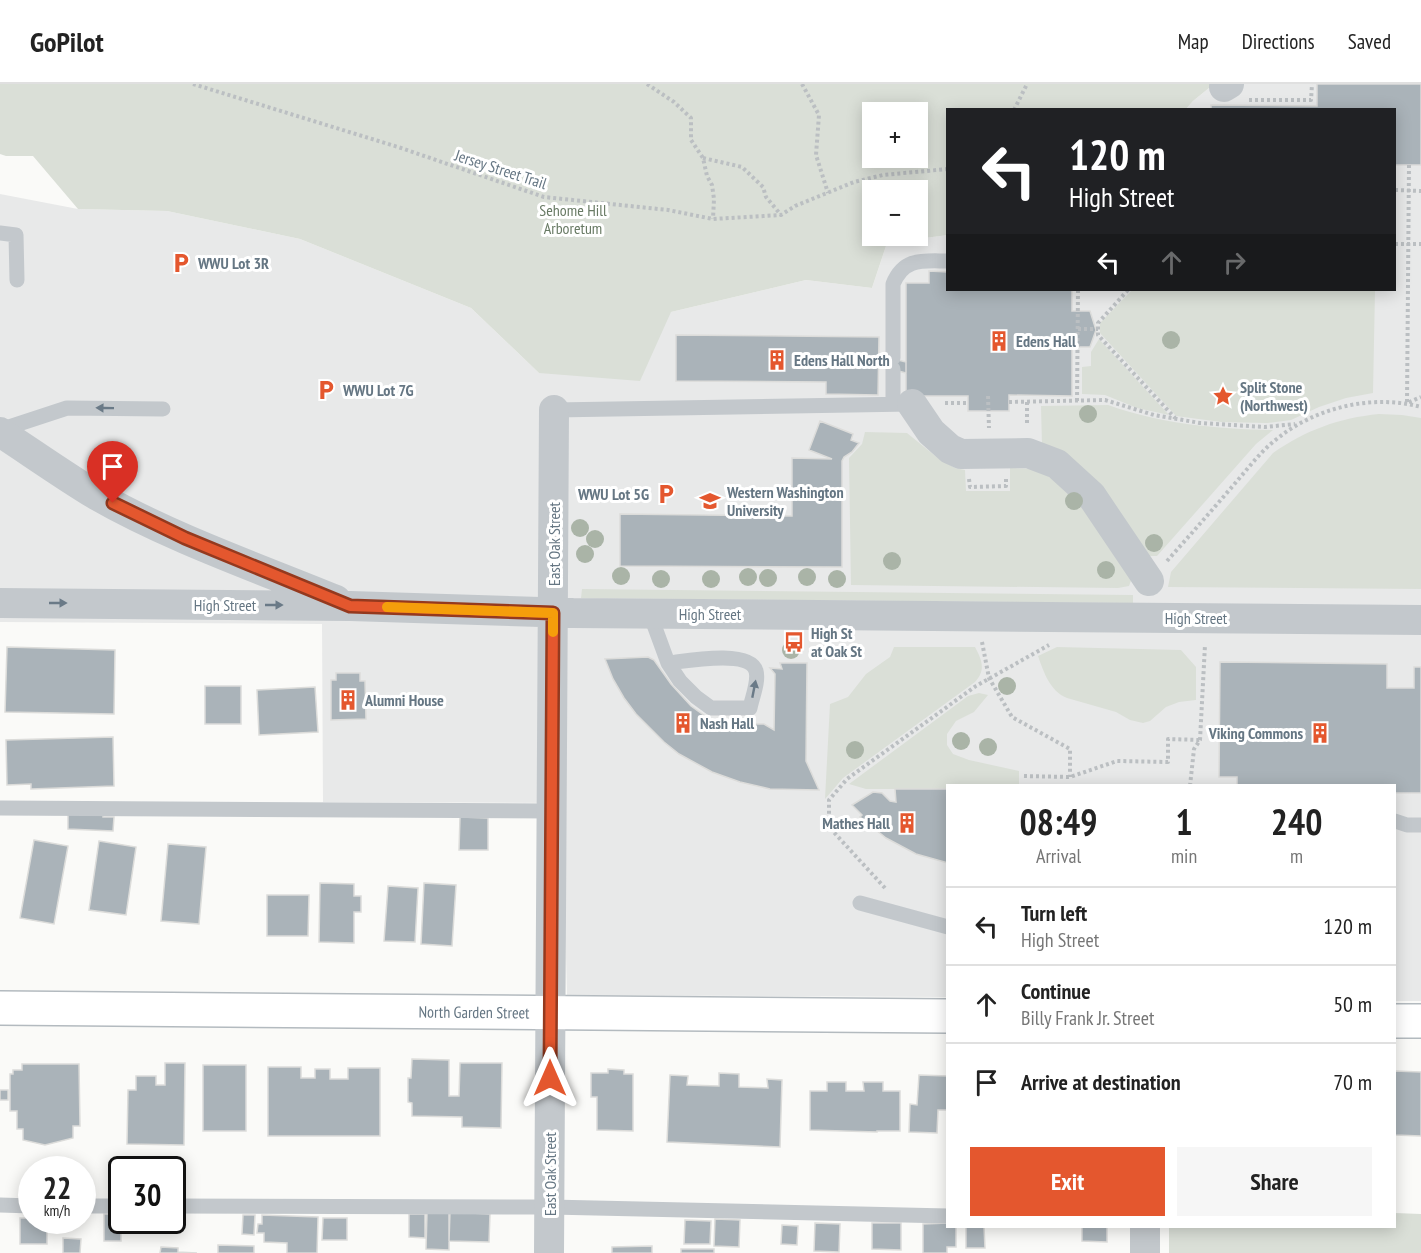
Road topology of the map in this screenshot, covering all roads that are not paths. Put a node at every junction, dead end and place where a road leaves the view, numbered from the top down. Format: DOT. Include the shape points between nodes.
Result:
graph roads {
  1 [pos="0,233"];
  2 [pos="946,261"];
  3 [pos="17,280"];
  4 [pos="902,404"];
  5 [pos="163,409"];
  6 [pos="554,410"];
  7 [pos="0,431"];
  8 [pos="1149,581"];
  9 [pos="0,603"];
  10 [pos="350,606"];
  11 [pos="553,613"];
  12 [pos="651,614"];
  13 [pos="1421,620"];
  14 [pos="668,663"];
  15 [pos="0,808"];
  16 [pos="552,811"];
  17 [pos="1396,821"];
  18 [pos="1421,825"];
  19 [pos="860,903"];
  20 [pos="946,926"];
  21 [pos="0,1008"];
  22 [pos="551,1014"];
  23 [pos="946,1016"];
  24 [pos="1396,1021"];
  25 [pos="1421,1021"];
  26 [pos="0,1205"];
  27 [pos="18,1206"];
  28 [pos="186,1206"];
  29 [pos="550,1207"];
  30 [pos="946,1216"];
  31 [pos="1145,1228"];
  32 [pos="549,1253"];
  33 [pos="1145,1253"];
  1 -- 3 [label="lane" via="16,235"];
  2 -- 4 [label="lane" via="906,265 893,284 893,364"];
  4 -- 6 [label="lane"];
  4 -- 8 [label="street" via="950,449 961,454 1028,453 1057,464 1091,495"];
  5 -- 7 [label="lane, one-way" via="67,408"];
  6 -- 11 [label="street, East Oak Street"];
  7 -- 10 [label="street" via="97,495 130,512"];
  9 -- 10 [label="street, High Street, one-way"];
  10 -- 11 [label="street, High Street"];
  11 -- 12 [label="street, High Street"];
  11 -- 16 [label="street, East Oak Street"];
  12 -- 13 [label="street, High Street"];
  12 -- 14 [label="lane"];
  14 -- 14 [label="lane, one-way" via="680,681 711,708 750,708 757,673 752,664 726,657"];
  15 -- 16 [label="lane"];
  16 -- 22 [label="street, East Oak Street"];
  17 -- 18 [label="lane"];
  19 -- 20 [label="lane"];
  21 -- 22 [label="street, North Garden Street"];
  22 -- 23 [label="street, North Garden Street"];
  22 -- 29 [label="street, East Oak Street"];
  24 -- 25 [label="street"];
  26 -- 27 [label="lane"];
  28 -- 29 [label="lane"];
  29 -- 30 [label="lane"];
  29 -- 32 [label="street, East Oak Street"];
  31 -- 33 [label="street"];
}
